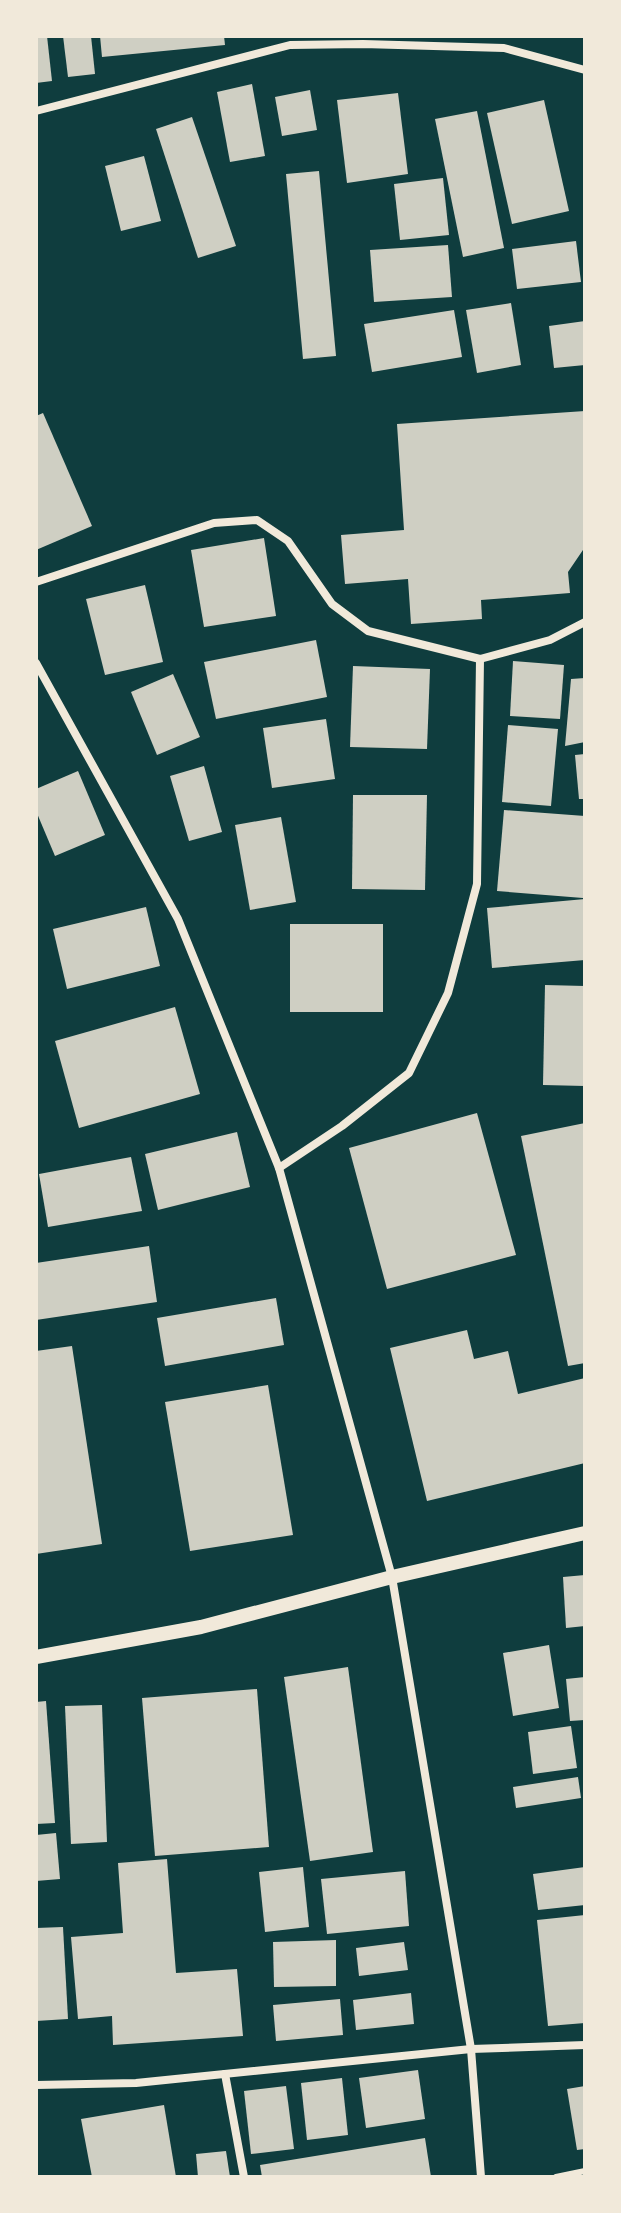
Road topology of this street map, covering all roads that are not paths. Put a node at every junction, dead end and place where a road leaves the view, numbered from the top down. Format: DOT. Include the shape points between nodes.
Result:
graph roads {
  1 [pos="362,40"];
  2 [pos="585,70"];
  3 [pos="36,111"];
  4 [pos="36,582"];
  5 [pos="585,622"];
  6 [pos="480,659"];
  7 [pos="36,663"];
  8 [pos="279,1168"];
  9 [pos="585,1533"];
  10 [pos="392,1577"];
  11 [pos="36,1657"];
  12 [pos="585,2045"];
  13 [pos="471,2049"];
  14 [pos="225,2074"];
  15 [pos="36,2085"];
  16 [pos="585,2171"];
  17 [pos="244,2177"];
  18 [pos="481,2177"];
  19 [pos="556,2177"];
  1 -- 2 [label="street" via="504,48"];
  1 -- 3 [label="street" via="290,45"];
  4 -- 6 [label="street" via="214,523 257,520 288,541 332,604 368,631"];
  5 -- 6 [label="street" via="550,640"];
  6 -- 8 [label="street" via="477,884 448,993 409,1073"];
  7 -- 8 [label="street" via="178,919"];
  8 -- 10 [label="street"];
  9 -- 10 [label="street"];
  10 -- 11 [label="street" via="201,1627"];
  10 -- 13 [label="street"];
  12 -- 13 [label="street"];
  13 -- 14 [label="street"];
  13 -- 18 [label="street"];
  14 -- 15 [label="street"];
  14 -- 17 [label="street"];
  16 -- 19 [label="lane"];
}
